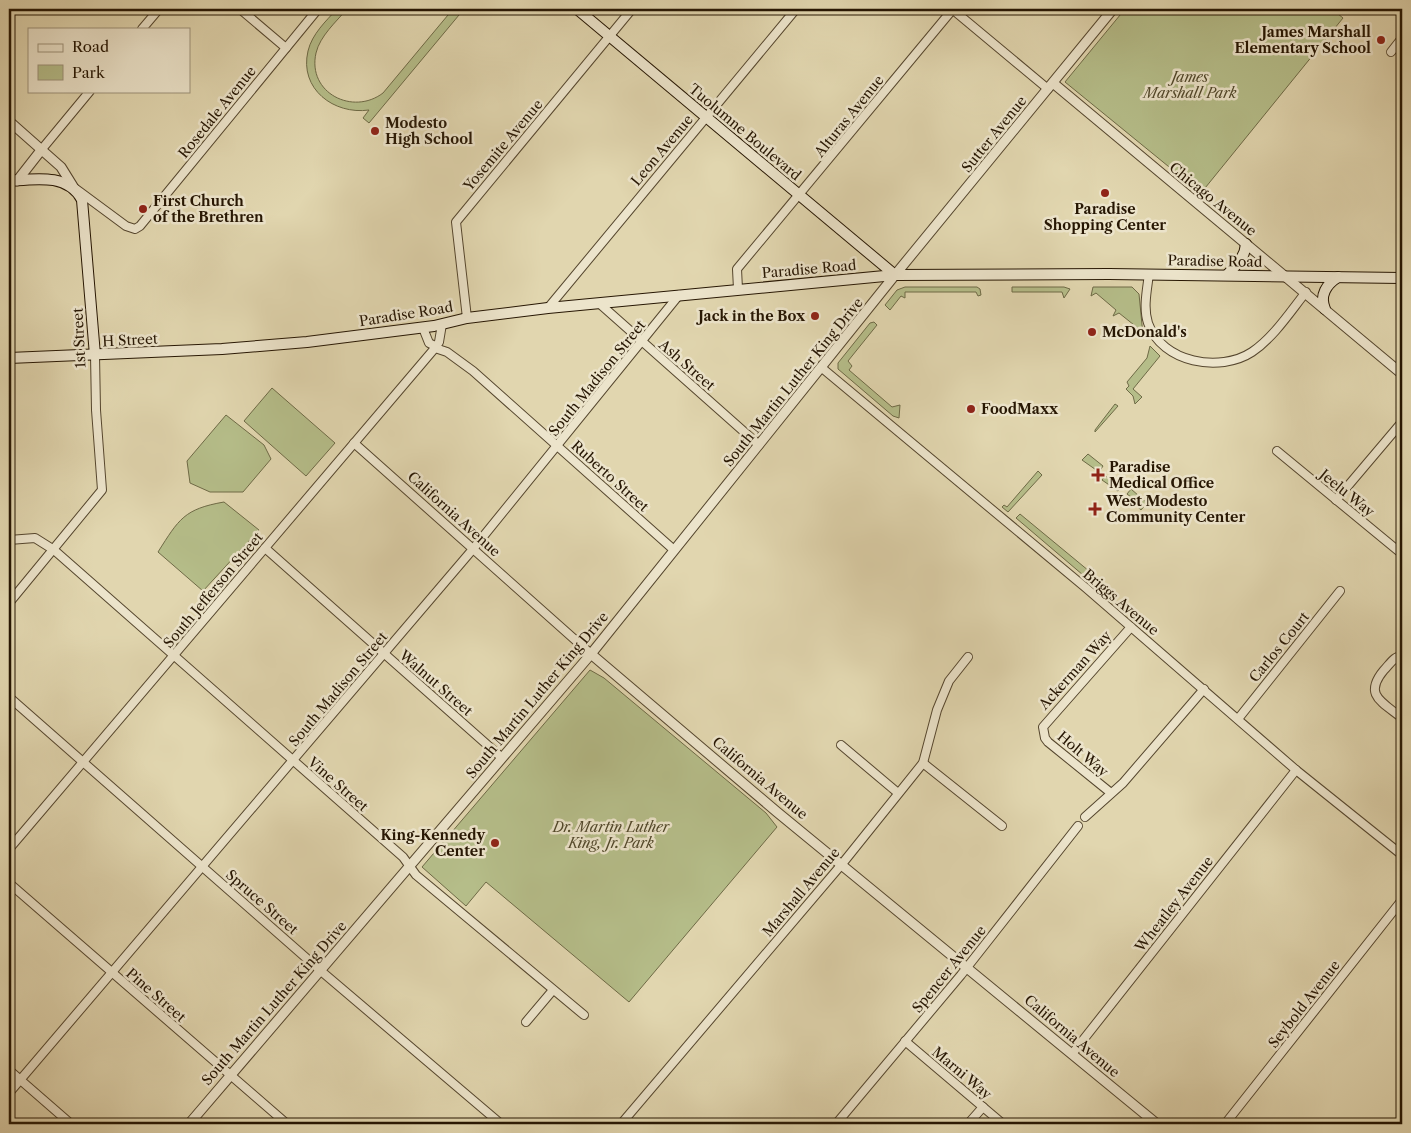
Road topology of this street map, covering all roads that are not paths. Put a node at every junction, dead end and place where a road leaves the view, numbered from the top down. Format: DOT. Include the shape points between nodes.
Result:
graph roads {
  1 [pos="159,9"];
  2 [pos="240,9"];
  3 [pos="318,9"];
  4 [pos="577,9"];
  5 [pos="632,9"];
  6 [pos="796,9"];
  7 [pos="953,9"];
  8 [pos="1113,9"];
  9 [pos="143,28"];
  10 [pos="609,36"];
  11 [pos="1402,38"];
  12 [pos="286,48"];
  13 [pos="1391,52"];
  14 [pos="1050,86"];
  15 [pos="89,92"];
  16 [pos="706,118"];
  17 [pos="9,121"];
  18 [pos="42,149"];
  19 [pos="13,181"];
  20 [pos="74,188"];
  21 [pos="800,196"];
  22 [pos="1246,244"];
  23 [pos="1149,274"];
  24 [pos="895,275"];
  25 [pos="1227,275"];
  26 [pos="1287,276"];
  27 [pos="1338,277"];
  28 [pos="1402,278"];
  29 [pos="738,289"];
  30 [pos="1306,292"];
  31 [pos="679,295"];
  32 [pos="600,304"];
  33 [pos="548,308"];
  34 [pos="1325,308"];
  35 [pos="467,318"];
  36 [pos="442,324"];
  37 [pos="423,328"];
  38 [pos="642,342"];
  39 [pos="435,347"];
  40 [pos="222,349"];
  41 [pos="95,356"];
  42 [pos="9,358"];
  43 [pos="822,368"];
  44 [pos="1402,374"];
  45 [pos="1402,422"];
  46 [pos="354,443"];
  47 [pos="759,445"];
  48 [pos="558,446"];
  49 [pos="1276,451"];
  50 [pos="1336,500"];
  51 [pos="9,540"];
  52 [pos="265,548"];
  53 [pos="473,549"];
  54 [pos="54,550"];
  55 [pos="674,550"];
  56 [pos="1402,554"];
  57 [pos="1340,591"];
  58 [pos="9,603"];
  59 [pos="1131,627"];
  60 [pos="384,653"];
  61 [pos="591,654"];
  62 [pos="174,655"];
  63 [pos="1402,656"];
  64 [pos="968,657"];
  65 [pos="1204,690"];
  66 [pos="9,698"];
  67 [pos="1402,718"];
  68 [pos="1238,719"];
  69 [pos="1043,732"];
  70 [pos="841,744"];
  71 [pos="501,757"];
  72 [pos="293,761"];
  73 [pos="82,762"];
  74 [pos="922,763"];
  75 [pos="1296,770"];
  76 [pos="898,793"];
  77 [pos="1111,793"];
  78 [pos="1086,816"];
  79 [pos="1002,826"];
  80 [pos="1078,826"];
  81 [pos="9,848"];
  82 [pos="1402,855"];
  83 [pos="842,864"];
  84 [pos="202,866"];
  85 [pos="410,866"];
  86 [pos="9,883"];
  87 [pos="1402,900"];
  88 [pos="967,967"];
  89 [pos="321,970"];
  90 [pos="111,972"];
  91 [pos="553,990"];
  92 [pos="584,1015"];
  93 [pos="526,1022"];
  94 [pos="906,1042"];
  95 [pos="1072,1054"];
  96 [pos="9,1070"];
  97 [pos="230,1076"];
  98 [pos="20,1080"];
  99 [pos="9,1093"];
  100 [pos="983,1107"];
  101 [pos="71,1124"];
  102 [pos="189,1124"];
  103 [pos="287,1124"];
  104 [pos="501,1124"];
  105 [pos="621,1124"];
  106 [pos="836,1124"];
  107 [pos="968,1124"];
  108 [pos="1004,1124"];
  109 [pos="1157,1124"];
  110 [pos="1225,1124"];
  1 -- 9 [label="street"];
  2 -- 12 [label="street"];
  3 -- 12 [label="street, Rosedale Avenue"];
  4 -- 10 [label="main road, Tuolumne Boulevard"];
  5 -- 10 [label="street, Yosemite Avenue"];
  6 -- 16 [label="street, Leon Avenue"];
  7 -- 14 [label="street"];
  7 -- 21 [label="street, Alturas Avenue"];
  8 -- 14 [label="street, Sutter Avenue"];
  10 -- 16 [label="main road, Tuolumne Boulevard"];
  10 -- 35 [label="street, Yosemite Avenue" via="456,222"];
  11 -- 13 [label="street"];
  12 -- 20 [label="street, Rosedale Avenue" via="145,222 135,229 126,226"];
  14 -- 22 [label="street, Chicago Avenue"];
  14 -- 24 [label="street, Sutter Avenue"];
  15 -- 18 [label="street"];
  16 -- 21 [label="main road, Tuolumne Boulevard"];
  16 -- 33 [label="street, Leon Avenue"];
  17 -- 18 [label="street"];
  18 -- 19 [label="street"];
  18 -- 20 [label="street" via="61,167"];
  19 -- 20 [label="main road" via="56,180"];
  20 -- 41 [label="main road, 1st Street" via="85,213"];
  21 -- 24 [label="main road, Tuolumne Boulevard"];
  21 -- 29 [label="street, Alturas Avenue" via="738,269"];
  22 -- 25 [label="main road" via="1245,253"];
  22 -- 26 [label="street, Chicago Avenue"];
  23 -- 24 [label="main road, Paradise Road"];
  23 -- 25 [label="main road, Paradise Road"];
  23 -- 30 [label="street" via="1146,317 1153,334 1166,349 1199,362 1232,359 1252,352 1268,338"];
  24 -- 29 [label="main road, Paradise Road"];
  24 -- 43 [label="street, South Martin Luther King Drive"];
  25 -- 26 [label="main road, Paradise Road"];
  26 -- 27 [label="main road, Paradise Road"];
  26 -- 30 [label="street, Chicago Avenue"];
  27 -- 28 [label="main road, Paradise Road"];
  27 -- 34 [label="main road" via="1330,282 1323,294"];
  29 -- 31 [label="main road, Paradise Road"];
  30 -- 34 [label="street, Chicago Avenue"];
  31 -- 32 [label="main road, Paradise Road"];
  31 -- 38 [label="street, South Madison Street"];
  32 -- 33 [label="main road, Paradise Road"];
  32 -- 38 [label="street, Ash Street"];
  33 -- 35 [label="main road, Paradise Road"];
  34 -- 44 [label="street, Chicago Avenue"];
  35 -- 36 [label="main road, Paradise Road"];
  36 -- 37 [label="main road, Paradise Road"];
  36 -- 39 [label="street, South Jefferson Street"];
  37 -- 39 [label="street" via="429,343"];
  37 -- 40 [label="main road, Paradise Road"];
  38 -- 47 [label="street, Ash Street"];
  38 -- 48 [label="street, South Madison Street"];
  39 -- 46 [label="street, South Jefferson Street"];
  39 -- 48 [label="street, Ruberto Street" via="473,371"];
  40 -- 41 [label="main road, H Street"];
  41 -- 42 [label="main road, H Street"];
  41 -- 54 [label="street, 1st Street" via="102,490"];
  43 -- 47 [label="street, South Martin Luther King Drive"];
  43 -- 59 [label="street, Briggs Avenue"];
  45 -- 50 [label="street"];
  46 -- 52 [label="street, South Jefferson Street"];
  46 -- 53 [label="street, California Avenue"];
  47 -- 55 [label="street, South Martin Luther King Drive"];
  48 -- 53 [label="street, South Madison Street"];
  48 -- 55 [label="street, Ruberto Street"];
  49 -- 50 [label="street, Jeelu Way"];
  50 -- 56 [label="street, Jeelu Way"];
  51 -- 54 [label="street, Vine Street" via="35,538"];
  52 -- 60 [label="street, Walnut Street"];
  52 -- 62 [label="street, South Jefferson Street"];
  53 -- 60 [label="street, South Madison Street"];
  53 -- 61 [label="street, California Avenue"];
  54 -- 58 [label="street"];
  54 -- 62 [label="street, Vine Street"];
  55 -- 61 [label="street, South Martin Luther King Drive"];
  57 -- 68 [label="street, Carlos Court"];
  59 -- 65 [label="street, Briggs Avenue"];
  59 -- 69 [label="street, Ackerman Way" via="1052,715"];
  60 -- 71 [label="street, Walnut Street"];
  60 -- 72 [label="street, South Madison Street"];
  61 -- 71 [label="street, South Martin Luther King Drive"];
  61 -- 83 [label="street, California Avenue"];
  62 -- 72 [label="street, Vine Street"];
  62 -- 73 [label="street, South Jefferson Street"];
  63 -- 67 [label="street" via="1396,657 1375,681 1374,687 1375,695"];
  64 -- 74 [label="street, Marshall Avenue" via="950,681 937,710"];
  65 -- 68 [label="street, Briggs Avenue"];
  65 -- 77 [label="street"];
  66 -- 73 [label="street, Spruce Street"];
  68 -- 75 [label="street, Briggs Avenue"];
  69 -- 77 [label="street, Holt Way" via="1048,742"];
  70 -- 76 [label="street"];
  71 -- 85 [label="street, South Martin Luther King Drive"];
  72 -- 84 [label="street, South Madison Street"];
  72 -- 85 [label="street, Vine Street"];
  73 -- 81 [label="street, South Jefferson Street"];
  73 -- 84 [label="street, Spruce Street"];
  74 -- 76 [label="street, Marshall Avenue"];
  74 -- 79 [label="street"];
  75 -- 82 [label="street, Briggs Avenue"];
  75 -- 95 [label="street, Wheatley Avenue"];
  76 -- 83 [label="street, Marshall Avenue"];
  77 -- 78 [label="street"];
  80 -- 88 [label="street, Spencer Avenue"];
  83 -- 88 [label="street, California Avenue"];
  83 -- 105 [label="street, Marshall Avenue"];
  84 -- 89 [label="street, Spruce Street"];
  84 -- 90 [label="street, South Madison Street"];
  85 -- 89 [label="street, South Martin Luther King Drive"];
  85 -- 91 [label="street, Vine Street" via="416,875"];
  86 -- 90 [label="street, Pine Street"];
  87 -- 110 [label="street, Seybold Avenue"];
  88 -- 94 [label="street, Spencer Avenue"];
  88 -- 95 [label="street, California Avenue"];
  89 -- 97 [label="street, South Martin Luther King Drive"];
  89 -- 104 [label="street, Spruce Street"];
  90 -- 97 [label="street, Pine Street"];
  90 -- 98 [label="street, South Madison Street"];
  91 -- 92 [label="street, Vine Street"];
  91 -- 93 [label="street"];
  94 -- 100 [label="street, Marni Way"];
  94 -- 106 [label="street, Spencer Avenue"];
  95 -- 109 [label="street, California Avenue"];
  96 -- 98 [label="street"];
  97 -- 102 [label="street, South Martin Luther King Drive"];
  97 -- 103 [label="street, Pine Street"];
  98 -- 99 [label="street, South Madison Street"];
  98 -- 101 [label="street"];
  100 -- 107 [label="street"];
  100 -- 108 [label="street, Marni Way"];
}
